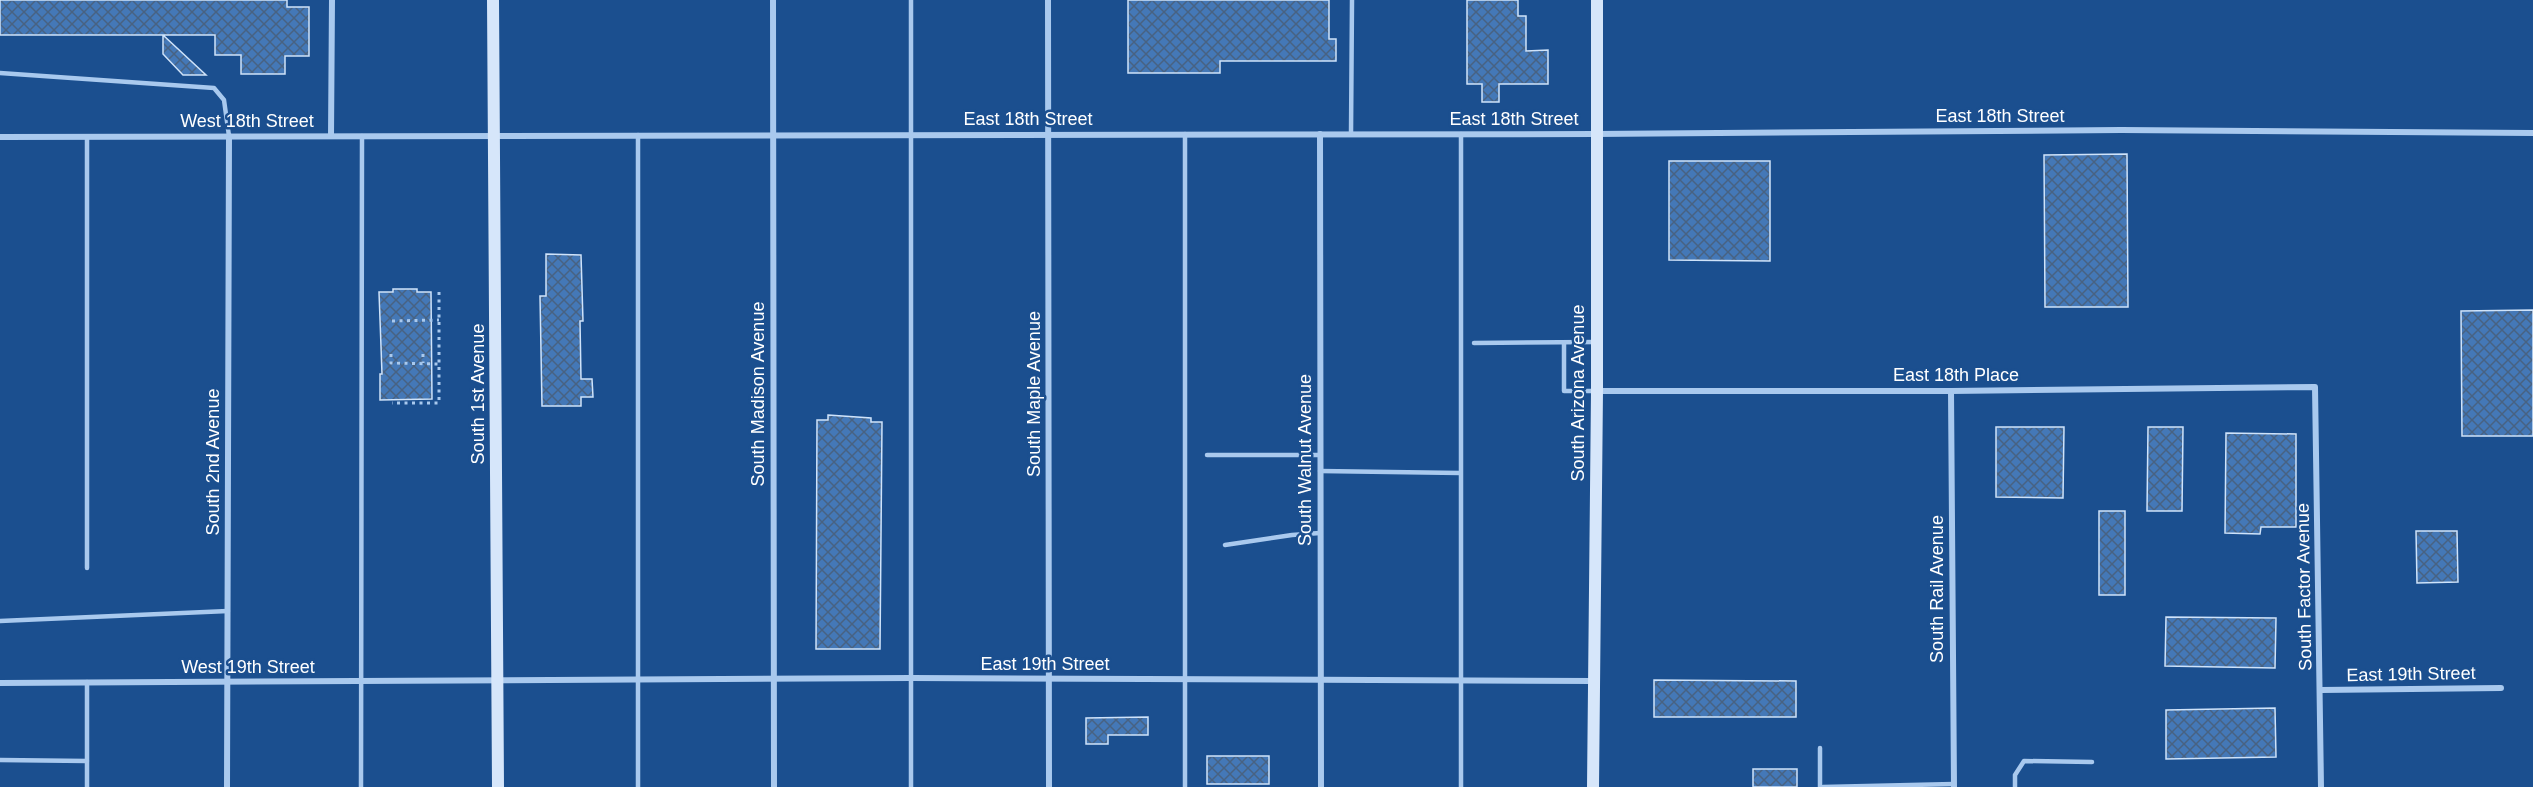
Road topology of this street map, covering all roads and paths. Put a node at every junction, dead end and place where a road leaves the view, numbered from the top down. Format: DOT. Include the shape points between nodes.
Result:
graph roads {
  1 [pos="332,0"];
  2 [pos="493,0"];
  3 [pos="773,0"];
  4 [pos="911,0"];
  5 [pos="1048,0"];
  6 [pos="1352,0"];
  7 [pos="1597,0"];
  8 [pos="0,73"];
  9 [pos="2533,133"];
  10 [pos="773,134"];
  11 [pos="911,134"];
  12 [pos="1048,134"];
  13 [pos="1185,134"];
  14 [pos="1320,134"];
  15 [pos="1351,134"];
  16 [pos="1461,134"];
  17 [pos="1595,134"];
  18 [pos="638,135"];
  19 [pos="229,136"];
  20 [pos="331,136"];
  21 [pos="362,136"];
  22 [pos="495,136"];
  23 [pos="0,137"];
  24 [pos="87,137"];
  25 [pos="439,292"];
  26 [pos="439,320"];
  27 [pos="392,321"];
  28 [pos="1597,342"];
  29 [pos="1564,343"];
  30 [pos="1474,344"];
  31 [pos="391,354"];
  32 [pos="423,354"];
  33 [pos="423,363"];
  34 [pos="439,364"];
  35 [pos="2315,387"];
  36 [pos="1597,391"];
  37 [pos="1951,391"];
  38 [pos="392,403"];
  39 [pos="1207,455"];
  40 [pos="1320,455"];
  41 [pos="1320,471"];
  42 [pos="1460,473"];
  43 [pos="1320,533"];
  44 [pos="1225,545"];
  45 [pos="87,568"];
  46 [pos="228,611"];
  47 [pos="0,621"];
  48 [pos="911,678"];
  49 [pos="774,679"];
  50 [pos="1049,679"];
  51 [pos="1185,679"];
  52 [pos="638,680"];
  53 [pos="1321,680"];
  54 [pos="497,681"];
  55 [pos="1460,681"];
  56 [pos="1594,681"];
  57 [pos="0,682"];
  58 [pos="87,682"];
  59 [pos="227,682"];
  60 [pos="361,682"];
  61 [pos="2501,688"];
  62 [pos="2321,690"];
  63 [pos="1820,748"];
  64 [pos="0,760"];
  65 [pos="87,761"];
  66 [pos="2092,762"];
  67 [pos="1954,786"];
  68 [pos="87,787"];
  69 [pos="227,787"];
  70 [pos="361,787"];
  71 [pos="498,787"];
  72 [pos="638,787"];
  73 [pos="774,787"];
  74 [pos="911,787"];
  75 [pos="1049,787"];
  76 [pos="1185,787"];
  77 [pos="1321,787"];
  78 [pos="1461,787"];
  79 [pos="1593,787"];
  80 [pos="1822,787"];
  81 [pos="2014,787"];
  82 [pos="2321,787"];
  1 -- 20 [label="street"];
  2 -- 22 [label="street, South 1st Avenue"];
  3 -- 10 [label="street, South Madison Avenue"];
  4 -- 11 [label="lane"];
  5 -- 12 [label="street, South Maple Avenue"];
  6 -- 15 [label="lane"];
  7 -- 17 [label="street, South Arizona Avenue"];
  8 -- 19 [label="lane" via="214,88 224,100"];
  9 -- 17 [label="street, East 18th Street" via="2109,130"];
  10 -- 11 [label="street, East 18th Street"];
  10 -- 18 [label="street, East 18th Street"];
  10 -- 49 [label="street, South Madison Avenue"];
  11 -- 12 [label="street, East 18th Street"];
  11 -- 48 [label="lane"];
  12 -- 13 [label="street, East 18th Street"];
  12 -- 50 [label="street, South Maple Avenue"];
  13 -- 14 [label="street, East 18th Street"];
  13 -- 51 [label="lane"];
  14 -- 15 [label="street, East 18th Street"];
  14 -- 40 [label="street, South Walnut Avenue"];
  15 -- 16 [label="street, East 18th Street"];
  16 -- 17 [label="street, East 18th Street"];
  16 -- 42 [label="lane"];
  17 -- 28 [label="street, South Arizona Avenue"];
  18 -- 22 [label="street, East 18th Street"];
  18 -- 52 [label="lane"];
  19 -- 20 [label="street, West 18th Street"];
  19 -- 24 [label="street, West 18th Street"];
  19 -- 46 [label="street, South 2nd Avenue"];
  20 -- 21 [label="street, West 18th Street"];
  21 -- 22 [label="street, West 18th Street"];
  21 -- 60 [label="lane"];
  22 -- 54 [label="street, South 1st Avenue"];
  23 -- 24 [label="street, West 18th Street"];
  24 -- 45 [label="lane"];
  25 -- 26 [label="path"];
  26 -- 27 [label="path"];
  26 -- 34 [label="path"];
  28 -- 29 [label="lane"];
  28 -- 36 [label="street, South Arizona Avenue"];
  29 -- 30 [label="lane"];
  29 -- 36 [label="lane" via="1564,392"];
  31 -- 33 [label="path" via="391,363"];
  32 -- 33 [label="path"];
  33 -- 34 [label="path"];
  34 -- 38 [label="path" via="439,403"];
  35 -- 37 [label="street, East 18th Place"];
  35 -- 62 [label="street, South Factor Avenue"];
  36 -- 37 [label="street, East 18th Place"];
  36 -- 56 [label="street, South Arizona Avenue"];
  37 -- 67 [label="street, South Rail Avenue"];
  39 -- 40 [label="lane"];
  40 -- 41 [label="street, South Walnut Avenue"];
  41 -- 42 [label="lane"];
  41 -- 43 [label="street, South Walnut Avenue"];
  42 -- 55 [label="lane"];
  43 -- 44 [label="lane"];
  43 -- 53 [label="street, South Walnut Avenue"];
  46 -- 47 [label="lane"];
  46 -- 59 [label="street, South 2nd Avenue"];
  48 -- 49 [label="street, East 19th Street"];
  48 -- 50 [label="street, East 19th Street"];
  48 -- 74 [label="lane"];
  49 -- 52 [label="street, East 19th Street"];
  49 -- 73 [label="street, South Madison Avenue"];
  50 -- 51 [label="street, East 19th Street"];
  50 -- 75 [label="street, South Maple Avenue"];
  51 -- 53 [label="street, East 19th Street"];
  51 -- 76 [label="lane"];
  52 -- 54 [label="street, East 19th Street"];
  52 -- 72 [label="lane"];
  53 -- 55 [label="street, East 19th Street"];
  53 -- 77 [label="street, South Walnut Avenue"];
  54 -- 60 [label="street, West 19th Street"];
  54 -- 71 [label="street, South 1st Avenue"];
  55 -- 56 [label="street, East 19th Street"];
  55 -- 78 [label="lane"];
  56 -- 79 [label="street, South Arizona Avenue"];
  57 -- 58 [label="street, West 19th Street"];
  58 -- 59 [label="street, West 19th Street"];
  58 -- 65 [label="lane"];
  59 -- 60 [label="street, West 19th Street"];
  59 -- 69 [label="street, South 2nd Avenue"];
  60 -- 70 [label="lane"];
  61 -- 62 [label="street, East 19th Street"];
  62 -- 82 [label="street, South Factor Avenue"];
  63 -- 80 [label="lane"];
  64 -- 65 [label="lane"];
  65 -- 68 [label="lane"];
  66 -- 81 [label="lane" via="2024,761 2015,775"];
  67 -- 80 [label="lane"];
}
